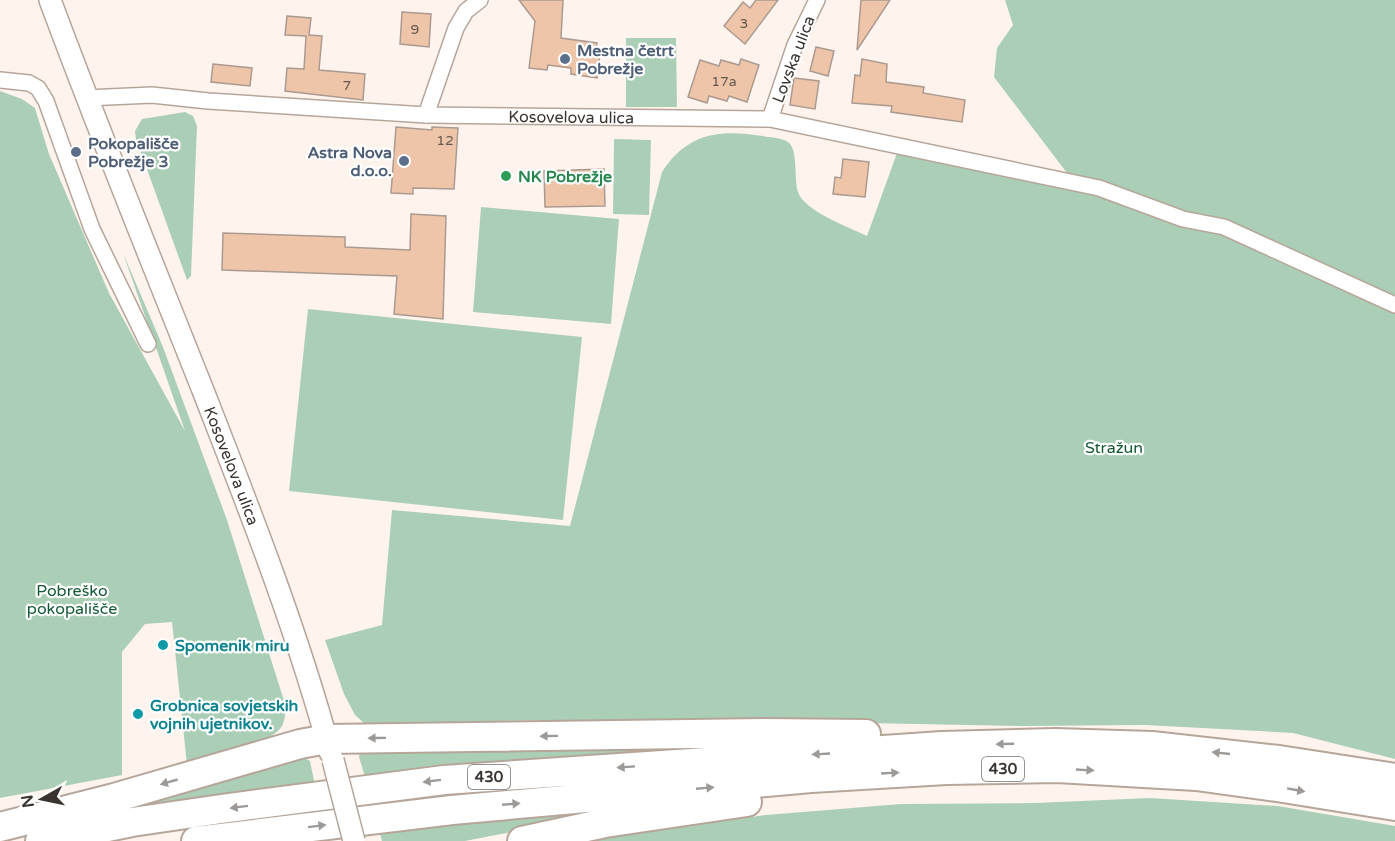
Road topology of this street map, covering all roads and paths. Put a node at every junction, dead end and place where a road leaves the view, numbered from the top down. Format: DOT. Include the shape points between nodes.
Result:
graph roads {
  1 [pos="50,0"];
  2 [pos="480,0"];
  3 [pos="817,0"];
  4 [pos="465,5"];
  5 [pos="0,80"];
  6 [pos="86,98"];
  7 [pos="426,115"];
  8 [pos="770,119"];
  9 [pos="1395,305"];
  10 [pos="148,344"];
  11 [pos="942,747"];
  12 [pos="330,750"];
  13 [pos="811,778"];
  14 [pos="1395,778"];
  15 [pos="1395,806"];
  16 [pos="0,827"];
  17 [pos="40,841"];
  18 [pos="196,841"];
  19 [pos="354,841"];
  20 [pos="522,841"];
  1 -- 6 [label="street, Kosovelova ulica"];
  2 -- 4 [label="street"];
  3 -- 8 [label="street, Lovska ulica" via="795,45"];
  4 -- 7 [label="street"];
  5 -- 10 [label="street" via="39,88 92,229"];
  6 -- 7 [label="street, Kosovelova ulica" via="152,94"];
  6 -- 12 [label="street, Kosovelova ulica" via="288,613"];
  7 -- 8 [label="street, Kosovelova ulica"];
  8 -- 9 [label="street, Kosovelova ulica" via="1099,188 1183,219 1224,227"];
  11 -- 12 [label="highway, one-way" via="884,735 763,733"];
  14 -- 11 [label="highway, 430, one-way" via="1152,746 1055,743"];
  11 -- 17 [label="highway, 430, one-way" via="444,780 132,822"];
  12 -- 16 [label="highway, one-way" via="300,744"];
  12 -- 19 [label="street, Kosovelova ulica, bridge"];
  13 -- 15 [label="highway, 430, one-way" via="1057,768 1196,776"];
  18 -- 13 [label="highway, 430, one-way" via="452,810"];
  13 -- 20 [label="highway" via="769,798 605,823"];
}
